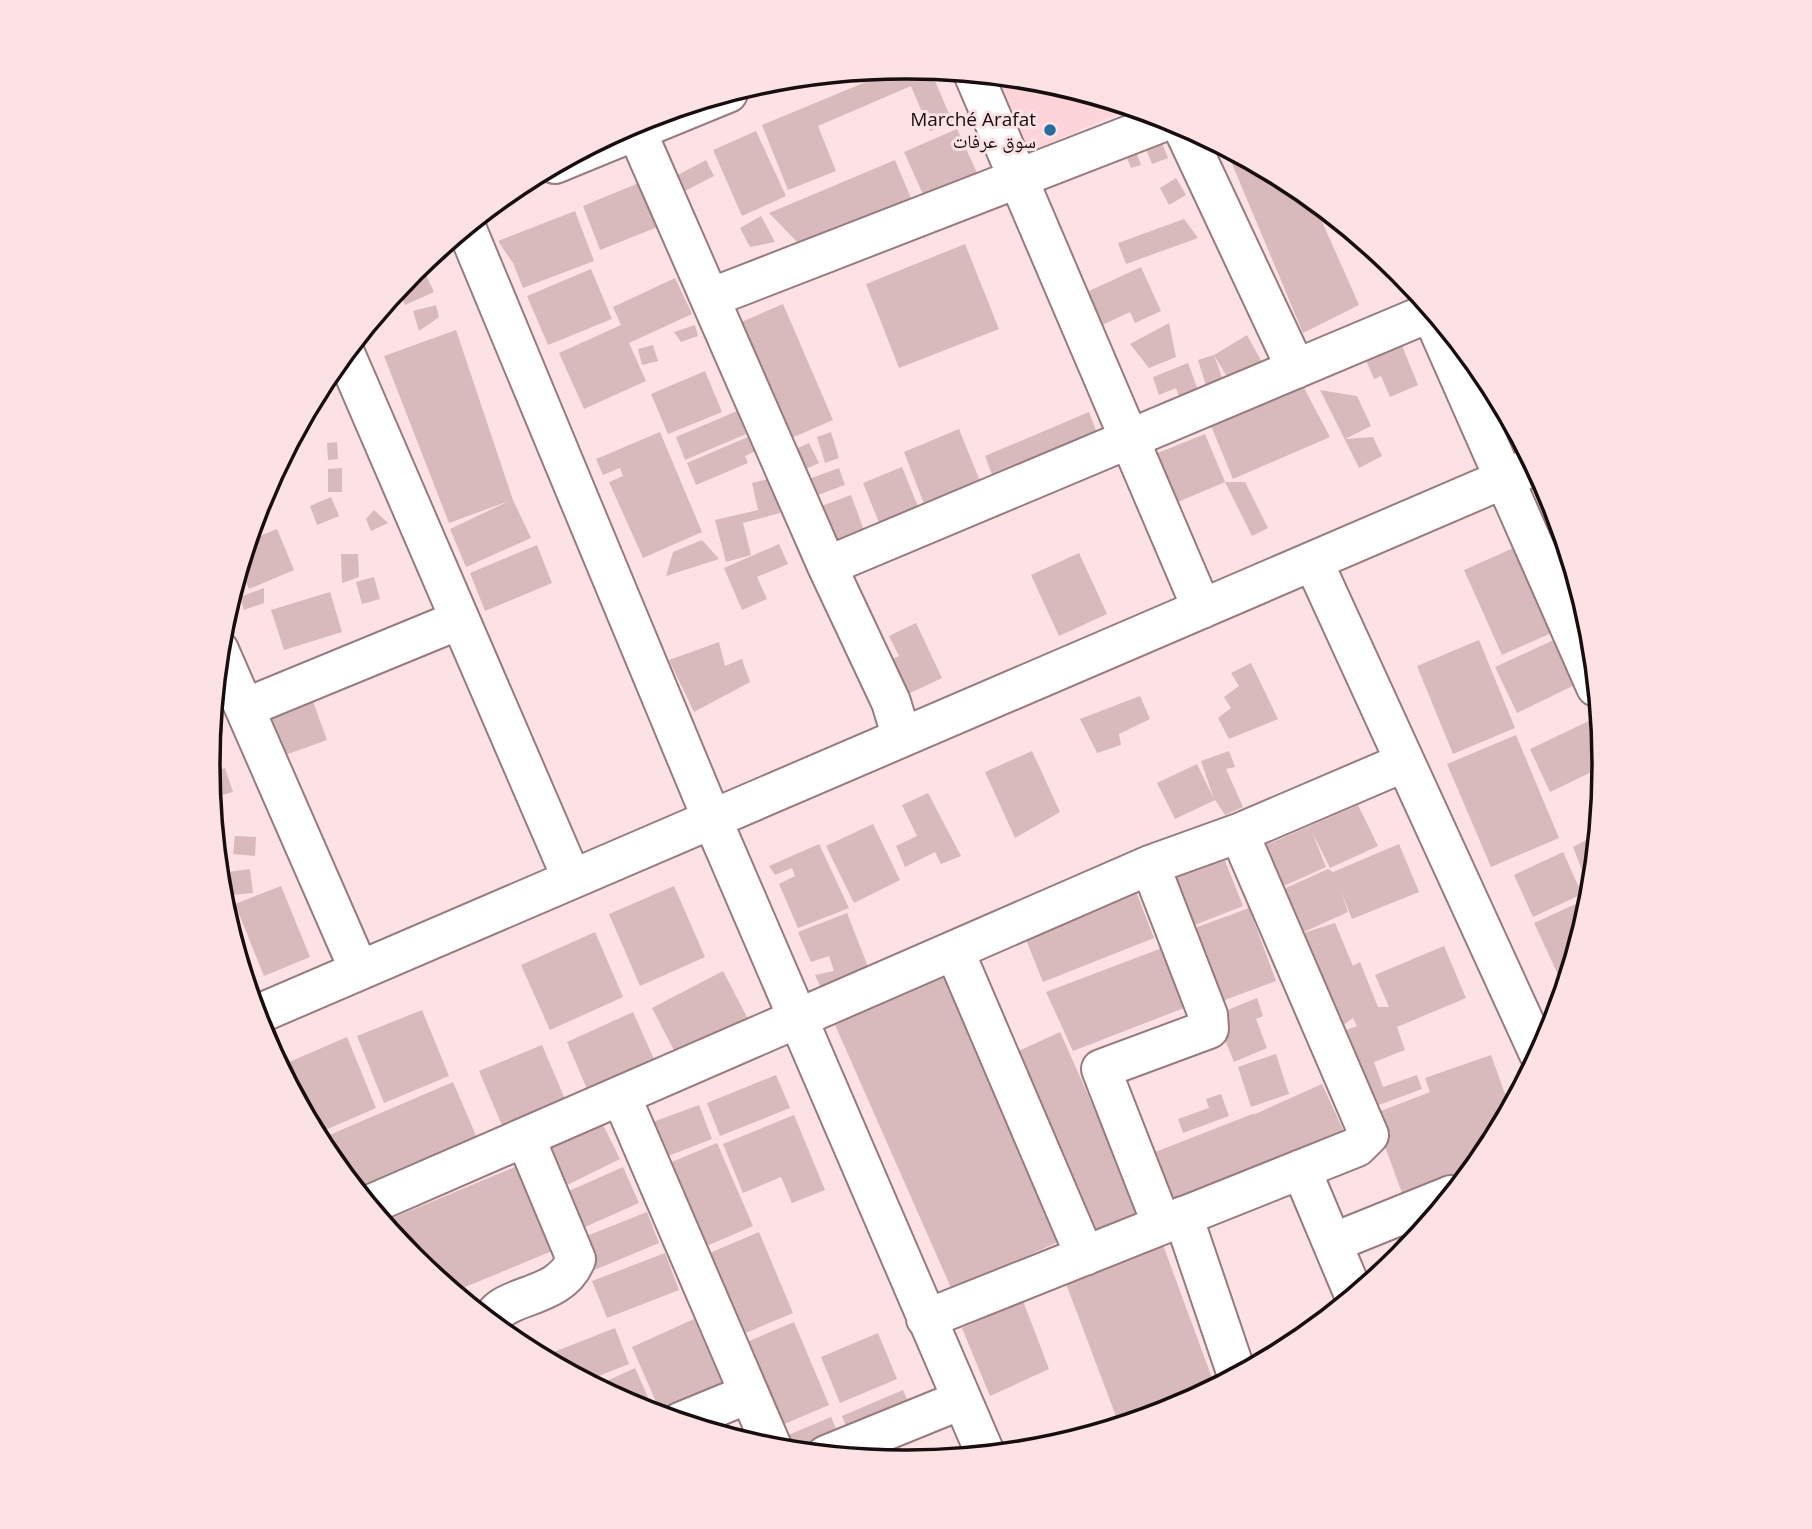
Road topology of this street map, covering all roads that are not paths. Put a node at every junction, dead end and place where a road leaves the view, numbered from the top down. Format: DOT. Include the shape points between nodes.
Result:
graph roads {
  1 [pos="976,83"];
  2 [pos="1154,126"];
  3 [pos="638,134"];
  4 [pos="1189,140"];
  5 [pos="1018,180"];
  6 [pos="470,236"];
  7 [pos="710,298"];
  8 [pos="1422,312"];
  9 [pos="1452,349"];
  10 [pos="350,364"];
  11 [pos="1296,369"];
  12 [pos="1129,439"];
  13 [pos="1518,473"];
  14 [pos="1313,561"];
  15 [pos="827,566"];
  16 [pos="1202,609"];
  17 [pos="459,621"];
  18 [pos="1581,641"];
  19 [pos="227,668"];
  20 [pos="245,708"];
  21 [pos="901,735"];
  22 [pos="1405,762"];
  23 [pos="712,819"];
  24 [pos="1239,832"];
  25 [pos="1150,866"];
  26 [pos="572,879"];
  27 [pos="955,952"];
  28 [pos="359,970"];
  29 [pos="266,1011"];
  30 [pos="797,1019"];
  31 [pos="1533,1042"];
  32 [pos="621,1096"];
  33 [pos="525,1137"];
  34 [pos="1301,1169"];
  35 [pos="377,1201"];
  36 [pos="1434,1202"];
  37 [pos="1172,1221"];
  38 [pos="1332,1243"];
  39 [pos="1085,1256"];
  40 [pos="1350,1287"];
  41 [pos="497,1315"];
  42 [pos="926,1319"];
  43 [pos="1233,1367"];
  44 [pos="748,1394"];
  45 [pos="961,1400"];
  46 [pos="694,1416"];
  47 [pos="767,1436"];
  48 [pos="982,1446"];
  49 [pos="845,1447"];
  1 -- 5 [label="street"];
  2 -- 5 [label="street"];
  3 -- 7 [label="street"];
  4 -- 11 [label="street"];
  5 -- 7 [label="street"];
  5 -- 12 [label="street"];
  6 -- 23 [label="street"];
  7 -- 15 [label="street"];
  8 -- 11 [label="street"];
  9 -- 13 [label="street"];
  10 -- 17 [label="street"];
  11 -- 12 [label="street"];
  12 -- 15 [label="street"];
  12 -- 16 [label="street"];
  13 -- 14 [label="street"];
  13 -- 18 [label="street"];
  14 -- 16 [label="street"];
  14 -- 22 [label="street"];
  15 -- 21 [label="street" via="891,702"];
  16 -- 21 [label="street"];
  17 -- 20 [label="street"];
  17 -- 26 [label="street"];
  19 -- 20 [label="street"];
  20 -- 28 [label="street"];
  21 -- 23 [label="street"];
  22 -- 24 [label="street"];
  22 -- 31 [label="street"];
  23 -- 26 [label="street"];
  23 -- 30 [label="street"];
  24 -- 25 [label="street"];
  24 -- 34 [label="street" via="1369,1135 1357,1147"];
  25 -- 27 [label="street"];
  25 -- 37 [label="street" via="1208,1015 1209,1029 1101,1069"];
  26 -- 28 [label="street"];
  27 -- 30 [label="street"];
  27 -- 39 [label="street"];
  28 -- 29 [label="street"];
  30 -- 32 [label="street"];
  30 -- 42 [label="street"];
  32 -- 33 [label="street"];
  32 -- 44 [label="street"];
  33 -- 35 [label="street"];
  33 -- 41 [label="street" via="576,1259 562,1282 501,1308"];
  34 -- 37 [label="street"];
  34 -- 38 [label="street"];
  36 -- 38 [label="street"];
  37 -- 39 [label="street"];
  37 -- 43 [label="street"];
  38 -- 40 [label="street"];
  39 -- 42 [label="street"];
  42 -- 45 [label="street"];
  44 -- 46 [label="street"];
  44 -- 47 [label="street"];
  45 -- 48 [label="street"];
  45 -- 49 [label="street"];
}
